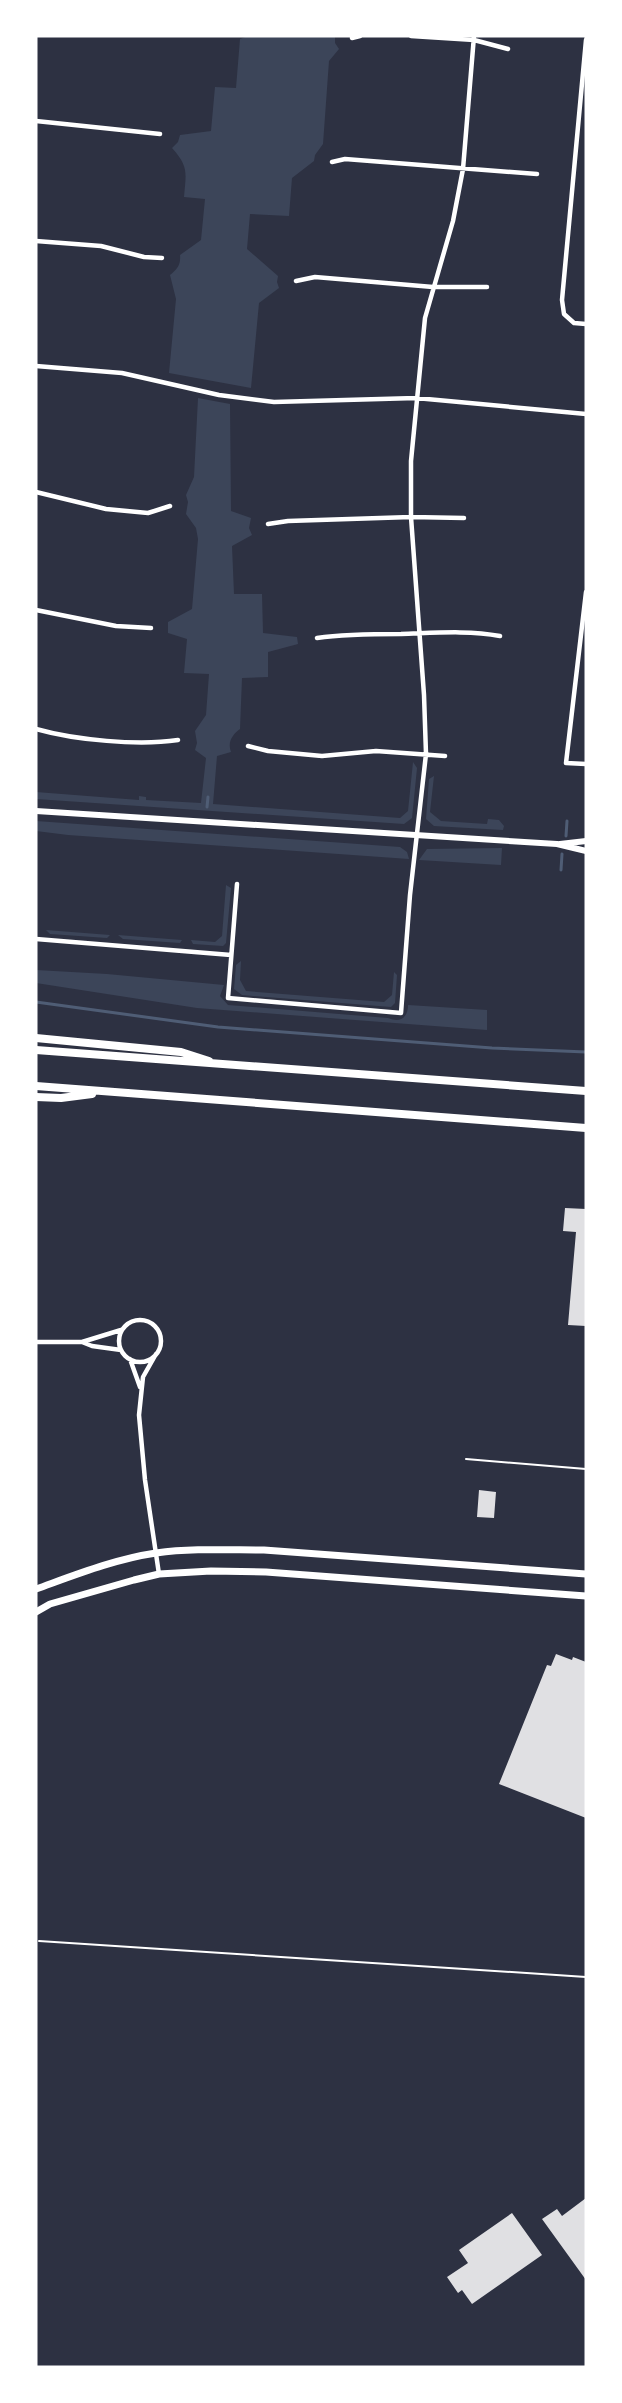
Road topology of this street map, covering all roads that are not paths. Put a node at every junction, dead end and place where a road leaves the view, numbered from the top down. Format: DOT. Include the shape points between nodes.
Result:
graph roads {
  1 [pos="360,36"];
  2 [pos="411,36"];
  3 [pos="352,38"];
  4 [pos="474,38"];
  5 [pos="586,40"];
  6 [pos="508,49"];
  7 [pos="36,121"];
  8 [pos="160,134"];
  9 [pos="332,162"];
  10 [pos="463,169"];
  11 [pos="537,174"];
  12 [pos="36,241"];
  13 [pos="162,258"];
  14 [pos="296,281"];
  15 [pos="433,287"];
  16 [pos="487,287"];
  17 [pos="586,324"];
  18 [pos="36,366"];
  19 [pos="416,398"];
  20 [pos="586,414"];
  21 [pos="36,492"];
  22 [pos="170,506"];
  23 [pos="411,517"];
  24 [pos="464,518"];
  25 [pos="268,524"];
  26 [pos="586,592"];
  27 [pos="36,610"];
  28 [pos="151,628"];
  29 [pos="419,633"];
  30 [pos="500,636"];
  31 [pos="317,638"];
  32 [pos="578,649"];
  33 [pos="586,649"];
  34 [pos="36,729"];
  35 [pos="178,740"];
  36 [pos="248,746"];
  37 [pos="426,754"];
  38 [pos="445,756"];
  39 [pos="586,764"];
  40 [pos="36,811"];
  41 [pos="418,837"];
  42 [pos="586,842"];
  43 [pos="557,844"];
  44 [pos="586,851"];
  45 [pos="237,884"];
  46 [pos="36,939"];
  47 [pos="231,955"];
  48 [pos="36,1038"];
  49 [pos="36,1050"];
  50 [pos="227,1066"];
  51 [pos="36,1086"];
  52 [pos="586,1091"];
  53 [pos="110,1092"];
  54 [pos="36,1097"];
  55 [pos="586,1128"];
  56 [pos="121,1330"];
  57 [pos="36,1342"];
  58 [pos="82,1342"];
  59 [pos="121,1350"];
  60 [pos="156,1354"];
  61 [pos="130,1359"];
  62 [pos="140,1387"];
  63 [pos="466,1459"];
  64 [pos="586,1469"];
  65 [pos="155,1553"];
  66 [pos="586,1574"];
  67 [pos="159,1575"];
  68 [pos="36,1589"];
  69 [pos="586,1596"];
  70 [pos="36,1612"];
  71 [pos="39,1941"];
  72 [pos="586,1977"];
  1 -- 3 [label="street"];
  2 -- 4 [label="street"];
  4 -- 6 [label="street"];
  4 -- 10 [label="street"];
  5 -- 17 [label="street" via="562,300 564,314 574,323"];
  7 -- 8 [label="street"];
  9 -- 10 [label="street" via="345,159"];
  10 -- 11 [label="street"];
  10 -- 15 [label="street"];
  12 -- 13 [label="street" via="101,246"];
  14 -- 15 [label="street" via="315,277"];
  15 -- 16 [label="street"];
  15 -- 19 [label="street" via="425,318"];
  18 -- 19 [label="street" via="122,373 219,395 274,402"];
  19 -- 20 [label="street"];
  19 -- 23 [label="street"];
  21 -- 22 [label="street" via="106,509 148,513"];
  23 -- 24 [label="street"];
  23 -- 25 [label="street"];
  23 -- 29 [label="street"];
  26 -- 32 [label="street"];
  27 -- 28 [label="street" via="116,627"];
  29 -- 30 [label="street"];
  29 -- 31 [label="street"];
  29 -- 37 [label="street"];
  32 -- 33 [label="street"];
  32 -- 39 [label="street" via="566,763"];
  34 -- 35 [label="street" via="154,744"];
  36 -- 37 [label="street" via="322,756 375,751"];
  37 -- 38 [label="street"];
  37 -- 41 [label="street"];
  40 -- 41 [label="street"];
  41 -- 43 [label="street"];
  41 -- 47 [label="street" via="401,1013 228,998"];
  42 -- 43 [label="street"];
  43 -- 44 [label="street"];
  45 -- 47 [label="street"];
  46 -- 47 [label="street"];
  48 -- 50 [label="highway" via="181,1052"];
  49 -- 50 [label="highway"];
  50 -- 52 [label="highway"];
  51 -- 53 [label="highway"];
  53 -- 54 [label="highway"];
  53 -- 55 [label="highway"];
  56 -- 58 [label="street"];
  56 -- 59 [label="street"];
  56 -- 60 [label="street" via="138,1320 151,1323 159,1334"];
  57 -- 58 [label="street"];
  58 -- 59 [label="street"];
  59 -- 61 [label="street"];
  60 -- 61 [label="street" via="144,1361"];
  60 -- 62 [label="street"];
  61 -- 62 [label="street"];
  62 -- 65 [label="street" via="141,1445"];
  63 -- 64 [label="lane"];
  65 -- 66 [label="main road" via="264,1550"];
  65 -- 67 [label="street"];
  65 -- 68 [label="main road" via="81,1572"];
  67 -- 69 [label="main road" via="266,1572"];
  67 -- 70 [label="main road" via="79,1595"];
  71 -- 72 [label="lane"];
}
